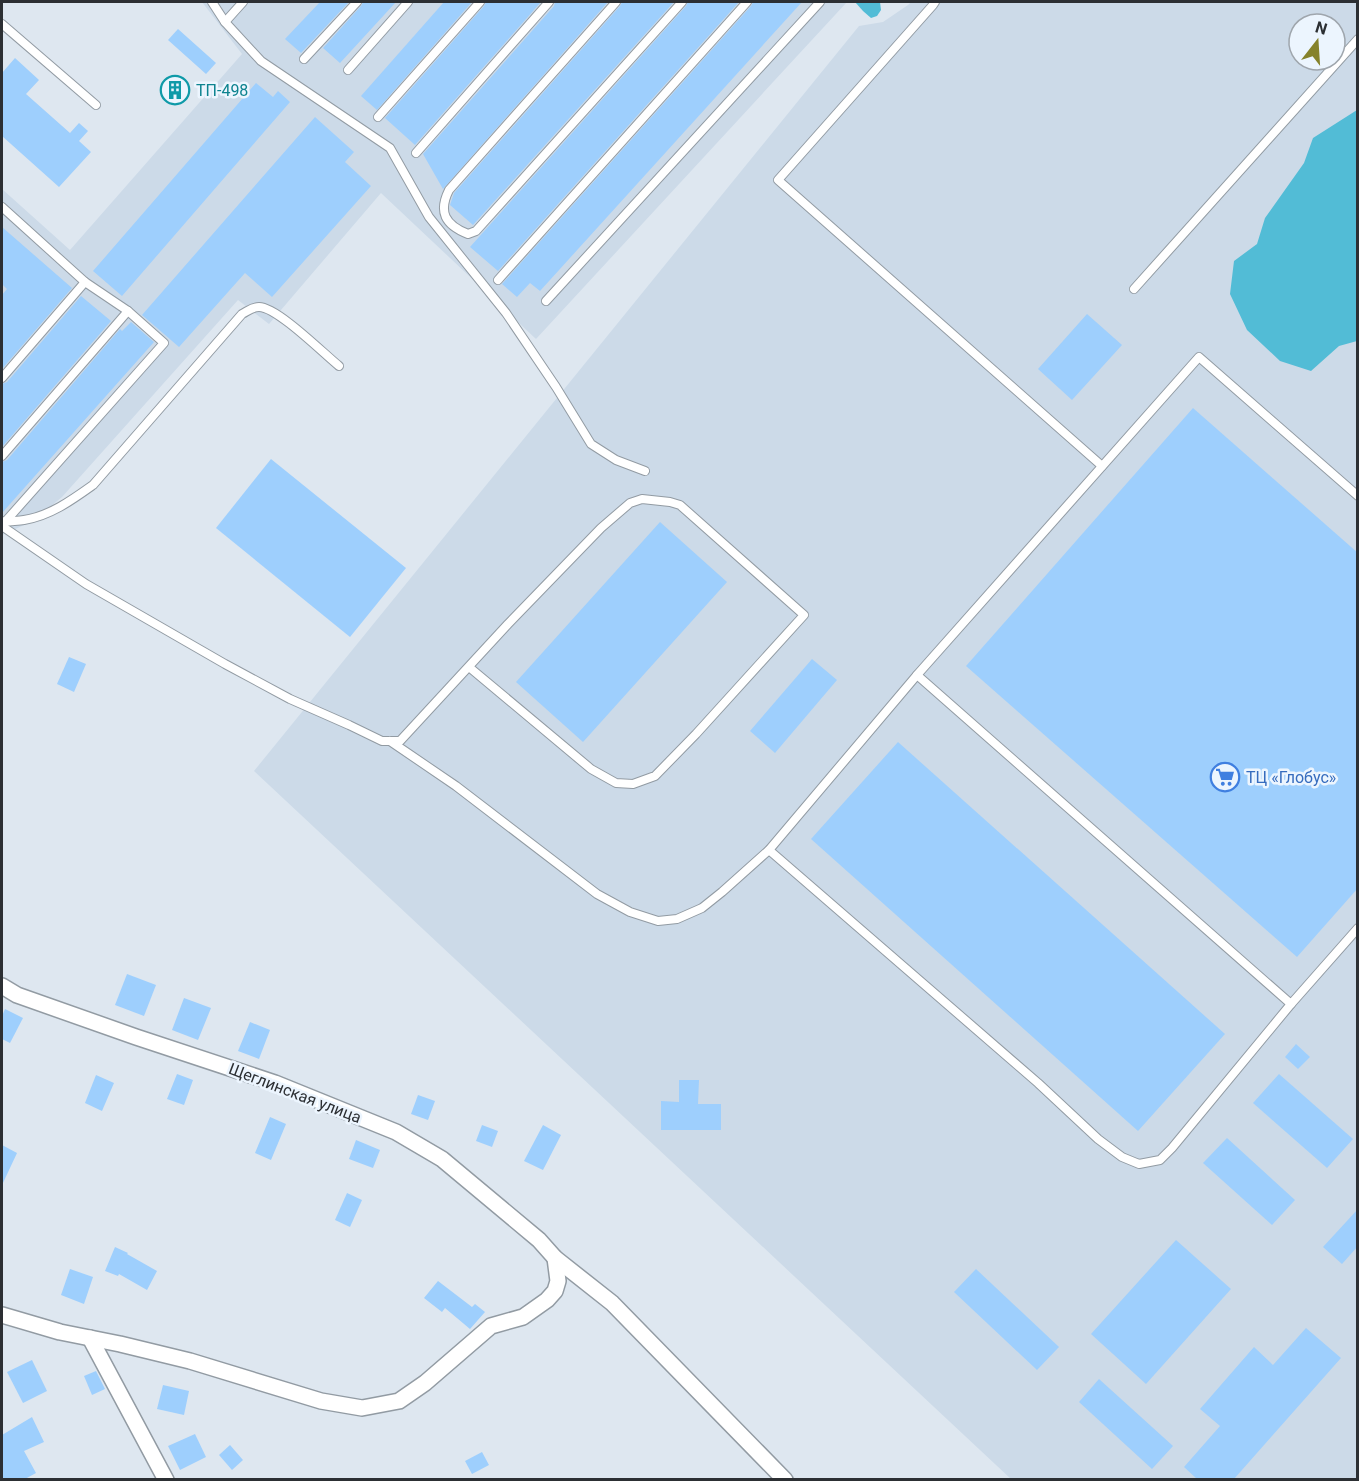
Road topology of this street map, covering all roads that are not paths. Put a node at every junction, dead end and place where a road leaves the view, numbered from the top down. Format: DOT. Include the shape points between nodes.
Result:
graph roads {
  1 [pos="212,2"];
  2 [pos="243,2"];
  3 [pos="357,2"];
  4 [pos="408,2"];
  5 [pos="480,2"];
  6 [pos="549,2"];
  7 [pos="616,2"];
  8 [pos="682,2"];
  9 [pos="747,2"];
  10 [pos="820,2"];
  11 [pos="934,2"];
  12 [pos="225,22"];
  13 [pos="2,24"];
  14 [pos="1358,39"];
  15 [pos="304,60"];
  16 [pos="348,70"];
  17 [pos="96,105"];
  18 [pos="378,117"];
  19 [pos="416,153"];
  20 [pos="2,207"];
  21 [pos="498,280"];
  22 [pos="85,282"];
  23 [pos="1134,289"];
  24 [pos="546,301"];
  25 [pos="129,311"];
  26 [pos="339,366"];
  27 [pos="2,378"];
  28 [pos="2,456"];
  29 [pos="1102,466"];
  30 [pos="645,471"];
  31 [pos="1358,496"];
  32 [pos="3,523"];
  33 [pos="469,667"];
  34 [pos="917,675"];
  35 [pos="390,741"];
  36 [pos="769,850"];
  37 [pos="1358,928"];
  38 [pos="2,987"];
  39 [pos="1291,1004"];
  40 [pos="555,1258"];
  41 [pos="2,1315"];
  42 [pos="90,1338"];
  43 [pos="166,1479"];
  44 [pos="785,1479"];
  1 -- 12 [label="lane"];
  2 -- 12 [label="lane"];
  3 -- 15 [label="lane"];
  4 -- 16 [label="lane"];
  5 -- 18 [label="lane"];
  6 -- 19 [label="lane"];
  7 -- 8 [label="lane" via="449,190 443,202 444,214 458,230 468,234 476,231"];
  9 -- 21 [label="lane"];
  10 -- 24 [label="lane"];
  11 -- 29 [label="lane" via="778,180"];
  12 -- 30 [label="lane" via="261,61 390,148 429,217 506,313 591,444 616,460"];
  13 -- 17 [label="lane"];
  14 -- 23 [label="lane"];
  20 -- 22 [label="lane"];
  22 -- 25 [label="lane"];
  22 -- 27 [label="lane"];
  25 -- 28 [label="lane"];
  25 -- 32 [label="lane" via="164,343"];
  26 -- 32 [label="lane" via="279,315 260,307 251,308 93,484 47,513"];
  29 -- 31 [label="lane" via="1199,357"];
  29 -- 34 [label="lane"];
  32 -- 35 [label="lane" via="86,584 225,664 290,699 382,741"];
  33 -- 33 [label="lane" via="591,769 616,783 633,784 655,776 804,615 680,505 642,499 630,503 601,528"];
  33 -- 35 [label="lane" via="400,741"];
  34 -- 36 [label="lane"];
  34 -- 39 [label="lane"];
  35 -- 36 [label="lane" via="456,786 597,894 630,912 658,921 677,919 702,908"];
  36 -- 39 [label="lane" via="1098,1139 1139,1164 1160,1160 1173,1148"];
  37 -- 39 [label="lane"];
  38 -- 40 [label="street, Щеглинская улица" via="103,1026 275,1083 396,1132 442,1159 539,1239"];
  40 -- 42 [label="street" via="558,1281 547,1300 523,1317 491,1326 399,1401 362,1408 321,1401 190,1361"];
  40 -- 44 [label="street, Щеглинская улица" via="612,1303"];
  41 -- 42 [label="street"];
  42 -- 43 [label="street"];
}
